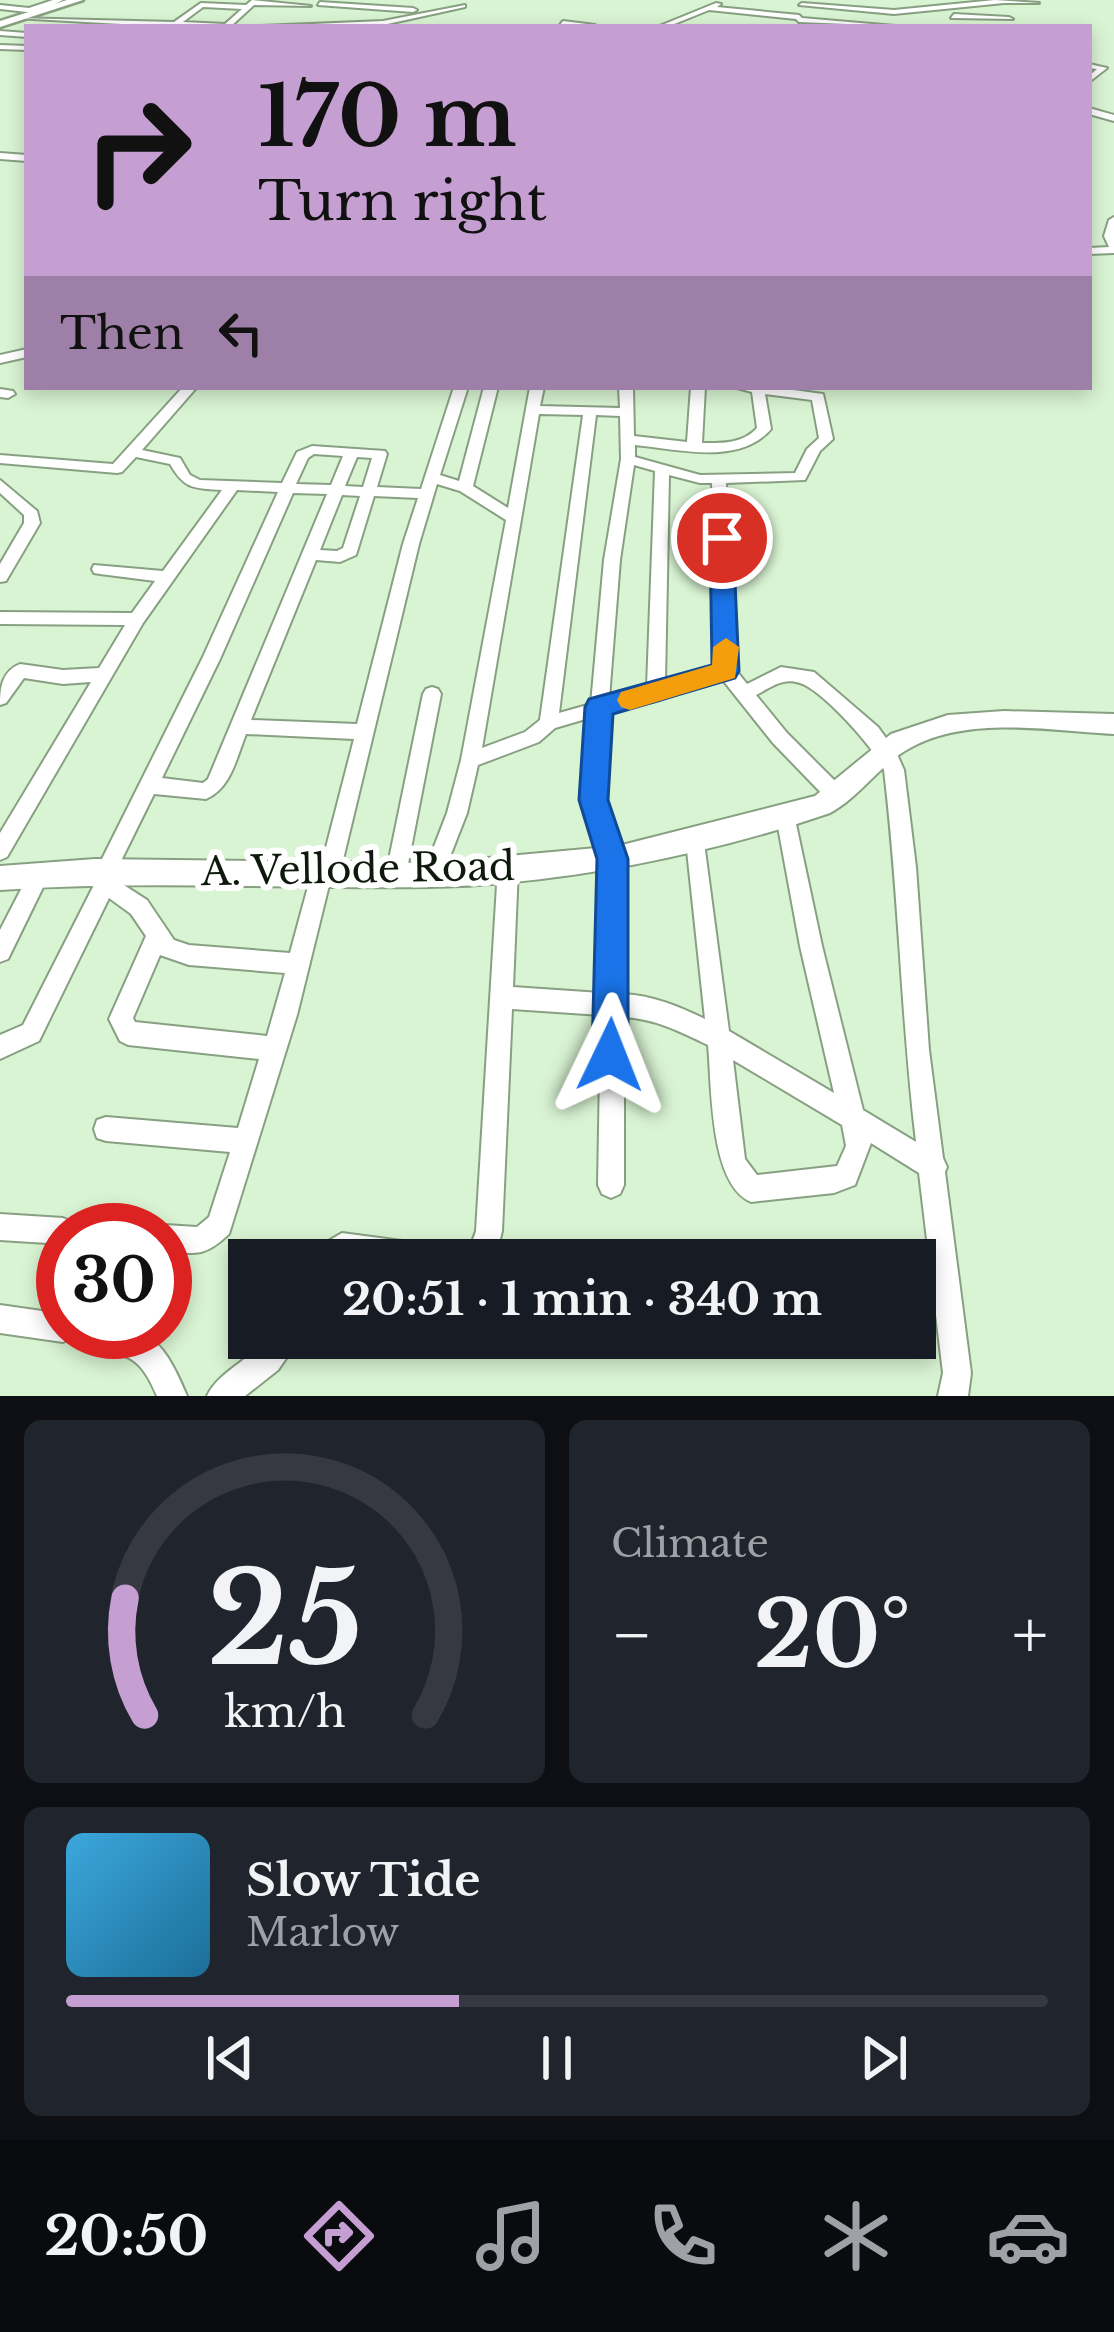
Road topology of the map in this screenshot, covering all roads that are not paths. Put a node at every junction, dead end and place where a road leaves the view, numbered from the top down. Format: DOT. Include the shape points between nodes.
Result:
graph roads {
  1 [pos="59,0"];
  2 [pos="75,0"];
  3 [pos="420,0"];
  4 [pos="724,0"];
  5 [pos="738,0"];
  6 [pos="837,0"];
  7 [pos="982,0"];
  8 [pos="1006,1"];
  9 [pos="1038,1"];
  10 [pos="220,2"];
  11 [pos="322,2"];
  12 [pos="434,2"];
  13 [pos="916,2"];
  14 [pos="249,6"];
  15 [pos="464,6"];
  16 [pos="0,7"];
  17 [pos="710,8"];
  18 [pos="939,9"];
  19 [pos="413,10"];
  20 [pos="32,12"];
  21 [pos="801,12"];
  22 [pos="305,14"];
  23 [pos="365,16"];
  24 [pos="1009,20"];
  25 [pos="0,22"];
  26 [pos="563,22"];
  27 [pos="163,24"];
  28 [pos="175,24"];
  29 [pos="191,24"];
  30 [pos="348,24"];
  31 [pos="576,24"];
  32 [pos="669,24"];
  33 [pos="879,24"];
  34 [pos="1004,24"];
  35 [pos="1114,220"];
  36 [pos="1114,249"];
  37 [pos="187,390"];
  38 [pos="460,390"];
  39 [pos="490,390"];
  40 [pos="537,390"];
  41 [pos="626,390"];
  42 [pos="698,390"];
  43 [pos="758,390"];
  44 [pos="771,390"];
  45 [pos="534,410"];
  46 [pos="590,410"];
  47 [pos="625,412"];
  48 [pos="629,440"];
  49 [pos="694,445"];
  50 [pos="134,452"];
  51 [pos="352,452"];
  52 [pos="2,459"];
  53 [pos="628,459"];
  54 [pos="662,467"];
  55 [pos="719,477"];
  56 [pos="0,481"];
  57 [pos="233,485"];
  58 [pos="429,485"];
  59 [pos="290,487"];
  60 [pos="465,488"];
  61 [pos="336,489"];
  62 [pos="371,491"];
  63 [pos="514,518"];
  64 [pos="310,554"];
  65 [pos="100,569"];
  66 [pos="0,577"];
  67 [pos="165,577"];
  68 [pos="0,617"];
  69 [pos="137,619"];
  70 [pos="0,667"];
  71 [pos="20,671"];
  72 [pos="726,671"];
  73 [pos="106,674"];
  74 [pos="745,693"];
  75 [pos="432,694"];
  76 [pos="656,694"];
  77 [pos="0,698"];
  78 [pos="599,707"];
  79 [pos="549,723"];
  80 [pos="1114,724"];
  81 [pos="240,727"];
  82 [pos="365,731"];
  83 [pos="887,752"];
  84 [pos="470,760"];
  85 [pos="148,785"];
  86 [pos="838,797"];
  87 [pos="786,816"];
  88 [pos="696,841"];
  89 [pos="0,851"];
  90 [pos="613,859"];
  91 [pos="508,868"];
  92 [pos="326,872"];
  93 [pos="396,874"];
  94 [pos="39,875"];
  95 [pos="433,875"];
  96 [pos="0,878"];
  97 [pos="106,878"];
  98 [pos="156,938"];
  99 [pos="0,952"];
  100 [pos="298,964"];
  101 [pos="503,997"];
  102 [pos="612,1005"];
  103 [pos="721,1039"];
  104 [pos="0,1047"];
  105 [pos="274,1049"];
  106 [pos="852,1114"];
  107 [pos="106,1129"];
  108 [pos="246,1141"];
  109 [pos="934,1167"];
  110 [pos="611,1186"];
  111 [pos="0,1227"];
  112 [pos="36,1229"];
  113 [pos="487,1239"];
  114 [pos="192,1240"];
  115 [pos="0,1318"];
  116 [pos="36,1324"];
  117 [pos="155,1359"];
  118 [pos="269,1359"];
  119 [pos="172,1396"];
  120 [pos="222,1396"];
  121 [pos="953,1396"];
  1 -- 20 [label="street"];
  2 -- 20 [label="highway"];
  3 -- 12 [label="street"];
  4 -- 17 [label="street"];
  5 -- 21 [label="street"];
  6 -- 13 [label="street"];
  7 -- 8 [label="street"];
  8 -- 9 [label="street"];
  8 -- 18 [label="street"];
  9 -- 24 [label="street"];
  10 -- 14 [label="street"];
  10 -- 28 [label="street"];
  10 -- 29 [label="street"];
  11 -- 19 [label="street"];
  11 -- 22 [label="street"];
  14 -- 22 [label="street"];
  14 -- 22 [label="street"];
  15 -- 30 [label="street"];
  16 -- 20 [label="street"];
  17 -- 21 [label="street"];
  17 -- 32 [label="street"];
  18 -- 21 [label="street"];
  18 -- 24 [label="street"];
  20 -- 25 [label="highway"];
  20 -- 27 [label="street"];
  21 -- 33 [label="street"];
  22 -- 23 [label="street"];
  24 -- 34 [label="street"];
  26 -- 31 [label="street"];
  35 -- 36 [label="street"];
  37 -- 50 [label="street"];
  38 -- 58 [label="street"];
  39 -- 60 [label="street"];
  40 -- 45 [label="street"];
  41 -- 47 [label="street"];
  42 -- 49 [label="street"];
  43 -- 49 [label="street" via="759,437 733,448"];
  44 -- 55 [label="street" via="818,397 826,439 800,477"];
  45 -- 46 [label="street"];
  45 -- 63 [label="street"];
  46 -- 47 [label="street"];
  46 -- 79 [label="street"];
  47 -- 48 [label="street"];
  48 -- 49 [label="street"];
  48 -- 53 [label="street"];
  50 -- 52 [label="street" via="113,470"];
  50 -- 57 [label="street" via="175,461 191,482"];
  51 -- 59 [label="street" via="306,453"];
  51 -- 61 [label="street"];
  51 -- 62 [label="street" via="382,457"];
  52 -- 56 [label="street"];
  53 -- 54 [label="street"];
  53 -- 78 [label="street"];
  54 -- 55 [label="street" via="689,478"];
  54 -- 76 [label="street"];
  55 -- 72 [label="street"];
  56 -- 66 [label="street" via="32,523"];
  57 -- 59 [label="street"];
  57 -- 67 [label="street"];
  58 -- 60 [label="street"];
  58 -- 62 [label="street"];
  58 -- 82 [label="street"];
  59 -- 61 [label="street"];
  59 -- 85 [label="street"];
  60 -- 63 [label="street"];
  61 -- 62 [label="street"];
  61 -- 64 [label="street"];
  62 -- 64 [label="street" via="346,556"];
  63 -- 84 [label="street"];
  64 -- 81 [label="street"];
  65 -- 67 [label="street"];
  67 -- 69 [label="street"];
  68 -- 69 [label="street"];
  69 -- 73 [label="street"];
  70 -- 71 [label="street"];
  71 -- 73 [label="street"];
  71 -- 77 [label="street"];
  72 -- 74 [label="street"];
  72 -- 76 [label="street"];
  73 -- 89 [label="street"];
  74 -- 83 [label="street" via="781,674 808,677"];
  74 -- 86 [label="street"];
  75 -- 93 [label="street"];
  76 -- 78 [label="street"];
  78 -- 79 [label="street"];
  78 -- 90 [label="street" via="593,800"];
  79 -- 84 [label="street"];
  80 -- 83 [label="main road, A. Vellode Road" via="937,727"];
  81 -- 82 [label="street"];
  81 -- 85 [label="street" via="212,789"];
  82 -- 92 [label="street"];
  83 -- 86 [label="main road, A. Vellode Road"];
  83 -- 109 [label="street" via="898,786"];
  84 -- 95 [label="street"];
  85 -- 97 [label="street"];
  86 -- 87 [label="main road, A. Vellode Road"];
  87 -- 88 [label="main road, A. Vellode Road"];
  87 -- 106 [label="street"];
  88 -- 90 [label="main road, A. Vellode Road"];
  88 -- 103 [label="street"];
  90 -- 91 [label="main road, A. Vellode Road"];
  90 -- 102 [label="street"];
  91 -- 95 [label="main road, A. Vellode Road"];
  91 -- 101 [label="street"];
  92 -- 93 [label="main road, A. Vellode Road"];
  92 -- 97 [label="main road, A. Vellode Road"];
  92 -- 100 [label="street"];
  93 -- 95 [label="main road, A. Vellode Road"];
  94 -- 96 [label="main road, A. Vellode Road"];
  94 -- 97 [label="main road, A. Vellode Road"];
  94 -- 99 [label="street"];
  97 -- 98 [label="street" via="139,908"];
  97 -- 104 [label="street" via="32,1033"];
  98 -- 100 [label="street" via="189,956"];
  98 -- 105 [label="street" via="122,1028"];
  100 -- 105 [label="street"];
  101 -- 102 [label="street"];
  101 -- 113 [label="street"];
  102 -- 103 [label="street" via="671,1015"];
  102 -- 110 [label="street"];
  103 -- 106 [label="street"];
  103 -- 106 [label="street" via="734,1163 751,1189 846,1176 860,1146"];
  105 -- 108 [label="street"];
  106 -- 109 [label="street"];
  107 -- 108 [label="street"];
  108 -- 114 [label="street" via="220,1226 212,1237"];
  109 -- 121 [label="street"];
  111 -- 112 [label="street"];
  115 -- 116 [label="street"];
  117 -- 119 [label="street"];
  118 -- 120 [label="street"];
}
